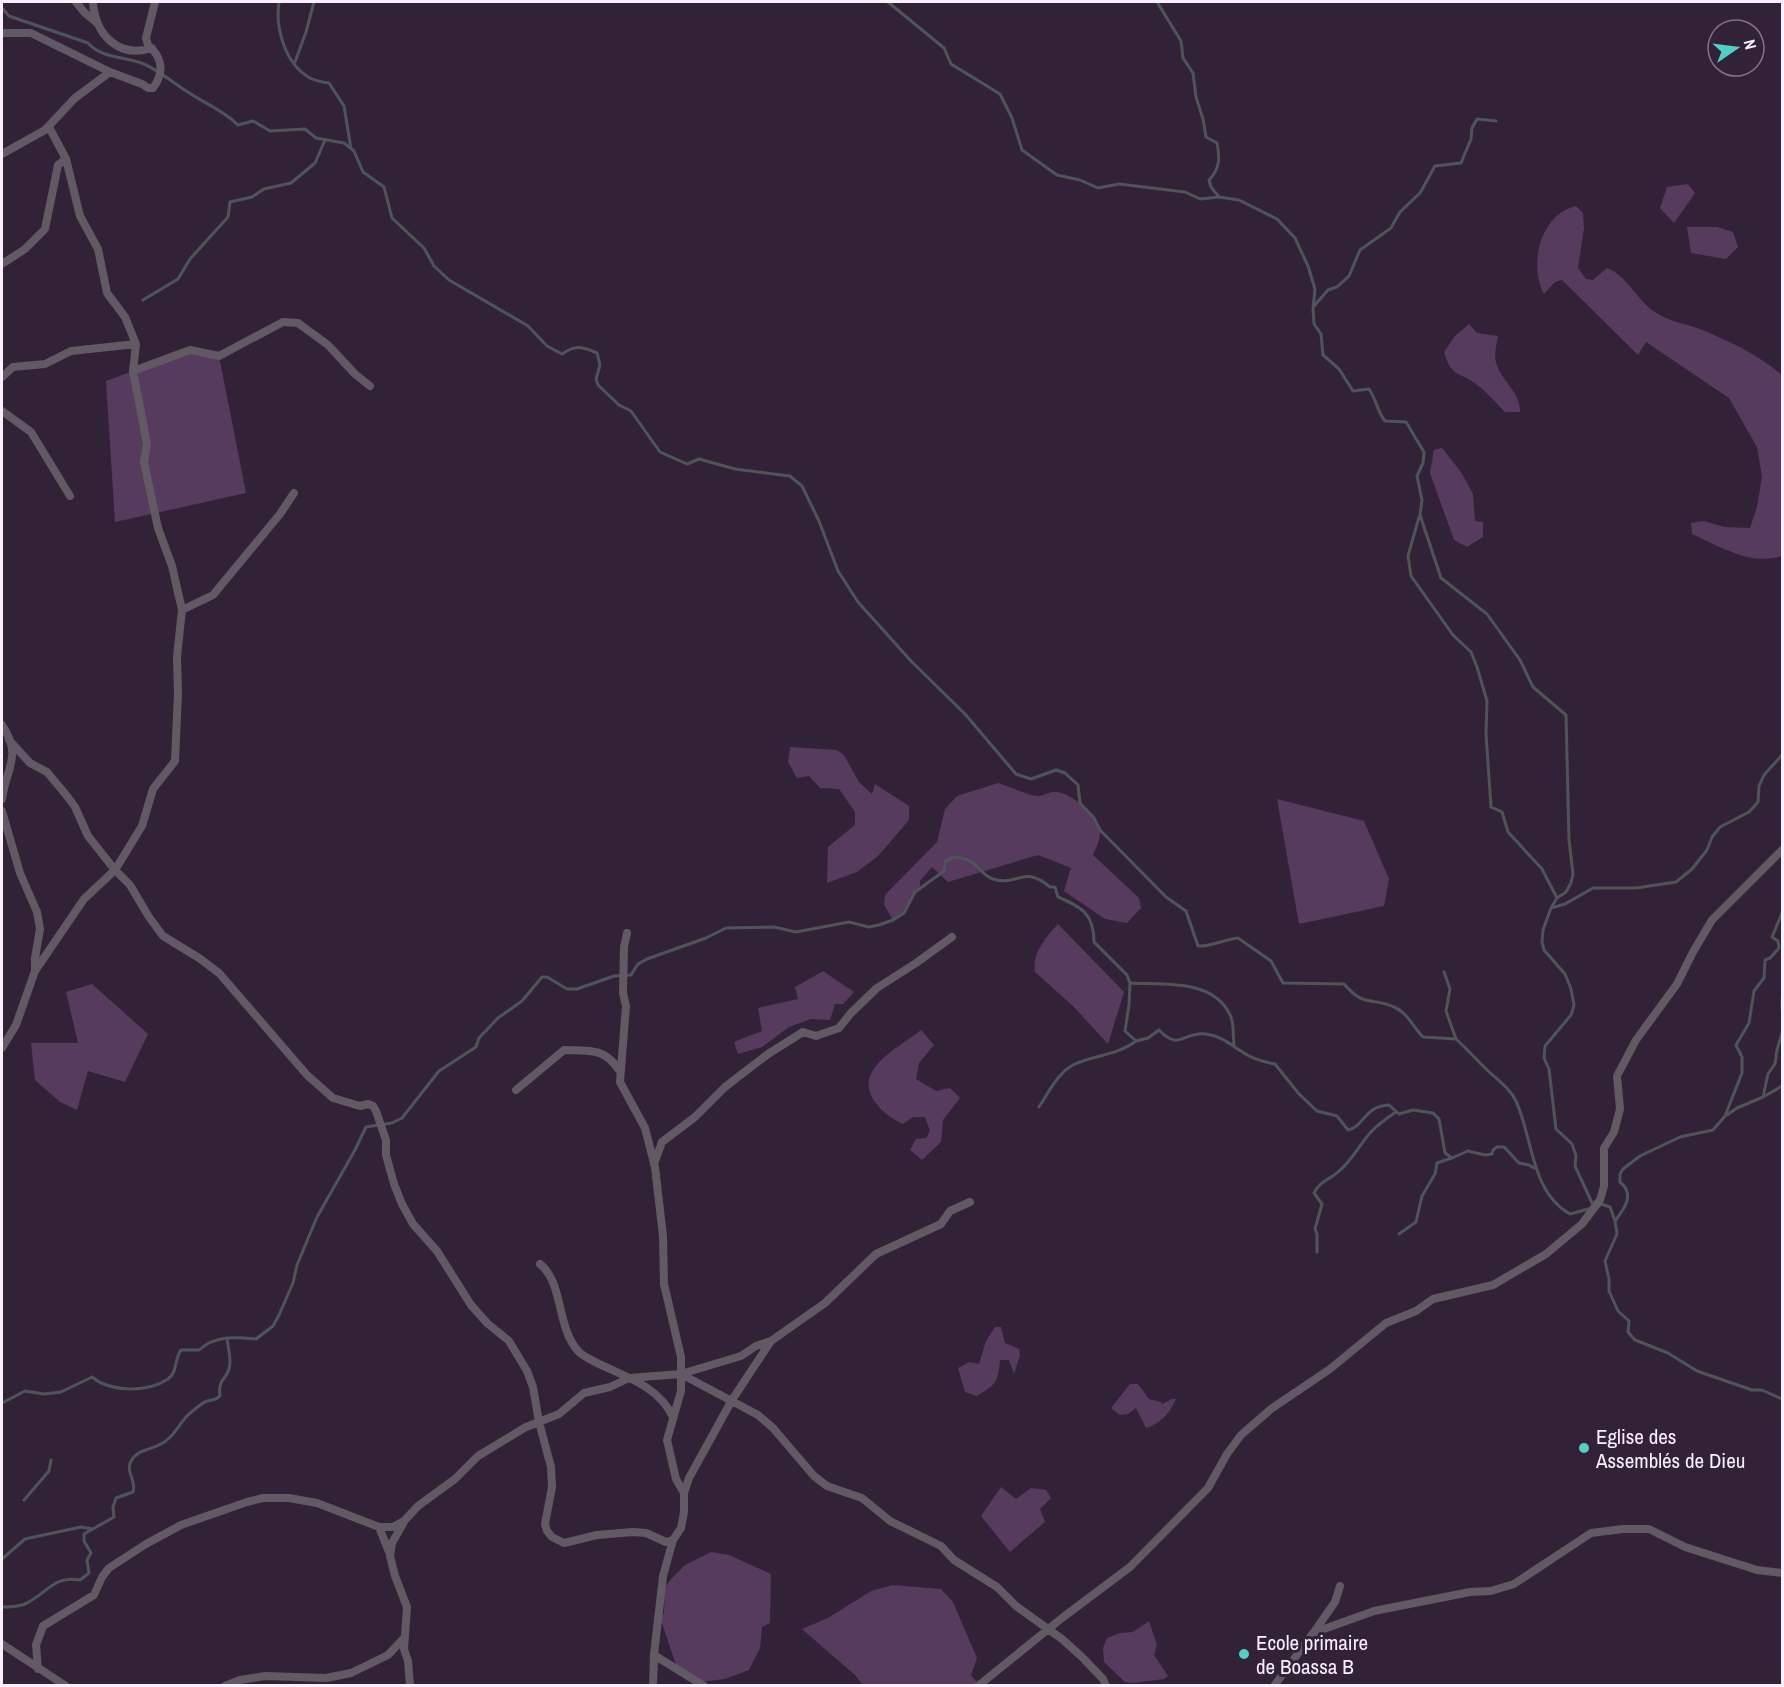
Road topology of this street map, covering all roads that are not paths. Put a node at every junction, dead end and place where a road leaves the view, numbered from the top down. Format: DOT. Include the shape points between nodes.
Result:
graph roads {
  1 [pos="76,2"];
  2 [pos="93,2"];
  3 [pos="155,2"];
  4 [pos="98,24"];
  5 [pos="2,33"];
  6 [pos="152,48"];
  7 [pos="110,72"];
  8 [pos="49,127"];
  9 [pos="2,154"];
  10 [pos="66,159"];
  11 [pos="2,264"];
  12 [pos="136,344"];
  13 [pos="133,371"];
  14 [pos="2,377"];
  15 [pos="370,386"];
  16 [pos="2,411"];
  17 [pos="294,493"];
  18 [pos="70,496"];
  19 [pos="182,610"];
  20 [pos="2,725"];
  21 [pos="9,740"];
  22 [pos="2,799"];
  23 [pos="2,811"];
  24 [pos="1782,850"];
  25 [pos="115,870"];
  26 [pos="627,933"];
  27 [pos="952,937"];
  28 [pos="35,971"];
  29 [pos="2,1048"];
  30 [pos="619,1071"];
  31 [pos="516,1090"];
  32 [pos="654,1164"];
  33 [pos="970,1202"];
  34 [pos="540,1264"];
  35 [pos="771,1341"];
  36 [pos="681,1374"];
  37 [pos="629,1378"];
  38 [pos="732,1400"];
  39 [pos="673,1418"];
  40 [pos="539,1422"];
  41 [pos="684,1493"];
  42 [pos="405,1520"];
  43 [pos="379,1527"];
  44 [pos="674,1540"];
  45 [pos="390,1556"];
  46 [pos="1782,1573"];
  47 [pos="1340,1587"];
  48 [pos="1048,1630"];
  49 [pos="1313,1633"];
  50 [pos="404,1638"];
  51 [pos="2,1644"];
  52 [pos="654,1655"];
  53 [pos="38,1669"];
  54 [pos="66,1686"];
  55 [pos="225,1686"];
  56 [pos="410,1686"];
  57 [pos="653,1686"];
  58 [pos="704,1686"];
  59 [pos="978,1686"];
  60 [pos="1106,1686"];
  61 [pos="1275,1686"];
  1 -- 4 [label="street"];
  2 -- 4 [label="street"];
  3 -- 6 [label="street" via="147,38"];
  4 -- 6 [label="street" via="118,48 140,52"];
  5 -- 7 [label="street" via="31,33"];
  6 -- 7 [label="street" via="161,67 153,88"];
  7 -- 8 [label="street" via="75,98"];
  8 -- 9 [label="street"];
  8 -- 10 [label="street"];
  10 -- 11 [label="street" via="58,165 45,229"];
  10 -- 12 [label="street" via="80,216 98,249 107,293 125,317"];
  12 -- 13 [label="street"];
  12 -- 14 [label="street" via="70,351 45,364 13,367"];
  13 -- 15 [label="street" via="190,350 219,356 283,322 298,323 328,345"];
  13 -- 19 [label="street" via="147,444 144,462"];
  16 -- 18 [label="street" via="31,432"];
  17 -- 19 [label="street" via="213,595"];
  19 -- 25 [label="street" via="175,761 153,789 142,826"];
  20 -- 21 [label="street"];
  21 -- 22 [label="street" via="13,759"];
  21 -- 25 [label="street" via="30,763 47,772 67,796 88,836"];
  23 -- 28 [label="street" via="20,873 40,920"];
  24 -- 48 [label="street" via="1712,920 1677,984 1636,1040 1617,1076 1620,1109 1614,1132 1604,1148 1600,1200 1582,1224 1546,1254 1493,1286 1433,1299 1386,1323 1330,1369 1271,1409 1241,1435 1208,1488 1186,1512 1130,1567"];
  25 -- 28 [label="street" via="84,899"];
  25 -- 40 [label="street" via="130,885 163,936 219,973 307,1075 333,1098 373,1106 387,1140 388,1164 402,1204 471,1305 518,1353 533,1387"];
  26 -- 30 [label="street" via="623,993 626,1006"];
  27 -- 32 [label="street" via="877,988 839,1028 816,1035 802,1032 768,1053 662,1142"];
  28 -- 29 [label="street" via="16,1025"];
  30 -- 31 [label="street" via="598,1051 564,1050"];
  30 -- 32 [label="street" via="620,1082 645,1128"];
  32 -- 36 [label="street" via="664,1284 678,1338"];
  33 -- 35 [label="street" via="951,1211 941,1224 876,1254 825,1303"];
  34 -- 37 [label="street" via="548,1270 564,1327 581,1354"];
  35 -- 36 [label="street" via="741,1356"];
  35 -- 38 [label="street"];
  36 -- 37 [label="street"];
  36 -- 38 [label="street"];
  36 -- 39 [label="street" via="681,1391"];
  37 -- 39 [label="street" via="662,1400"];
  37 -- 40 [label="street" via="584,1393 562,1412"];
  38 -- 41 [label="street"];
  38 -- 48 [label="street" via="773,1428 827,1486 862,1498 890,1521 940,1546"];
  39 -- 41 [label="street" via="668,1449"];
  40 -- 42 [label="street" via="478,1456"];
  40 -- 44 [label="street" via="551,1467 552,1487 545,1524 552,1537 564,1543 633,1532 666,1542"];
  41 -- 44 [label="street" via="681,1528"];
  42 -- 43 [label="street" via="393,1527"];
  42 -- 45 [label="street"];
  43 -- 45 [label="street"];
  43 -- 53 [label="street" via="317,1503 289,1498 247,1502 181,1526 109,1568 94,1595 43,1626 36,1645"];
  44 -- 52 [label="street" via="663,1576"];
  45 -- 50 [label="street" via="407,1607"];
  46 -- 49 [label="street" via="1685,1547 1649,1529 1591,1533 1514,1584 1374,1611"];
  47 -- 49 [label="street" via="1335,1602"];
  48 -- 59 [label="street"];
  48 -- 60 [label="street" via="1082,1657"];
  49 -- 61 [label="street"];
  50 -- 55 [label="street" via="388,1655 351,1673 326,1678 265,1676"];
  50 -- 56 [label="street"];
  51 -- 53 [label="street"];
  52 -- 57 [label="street"];
  52 -- 58 [label="street"];
  53 -- 54 [label="street"];
}
